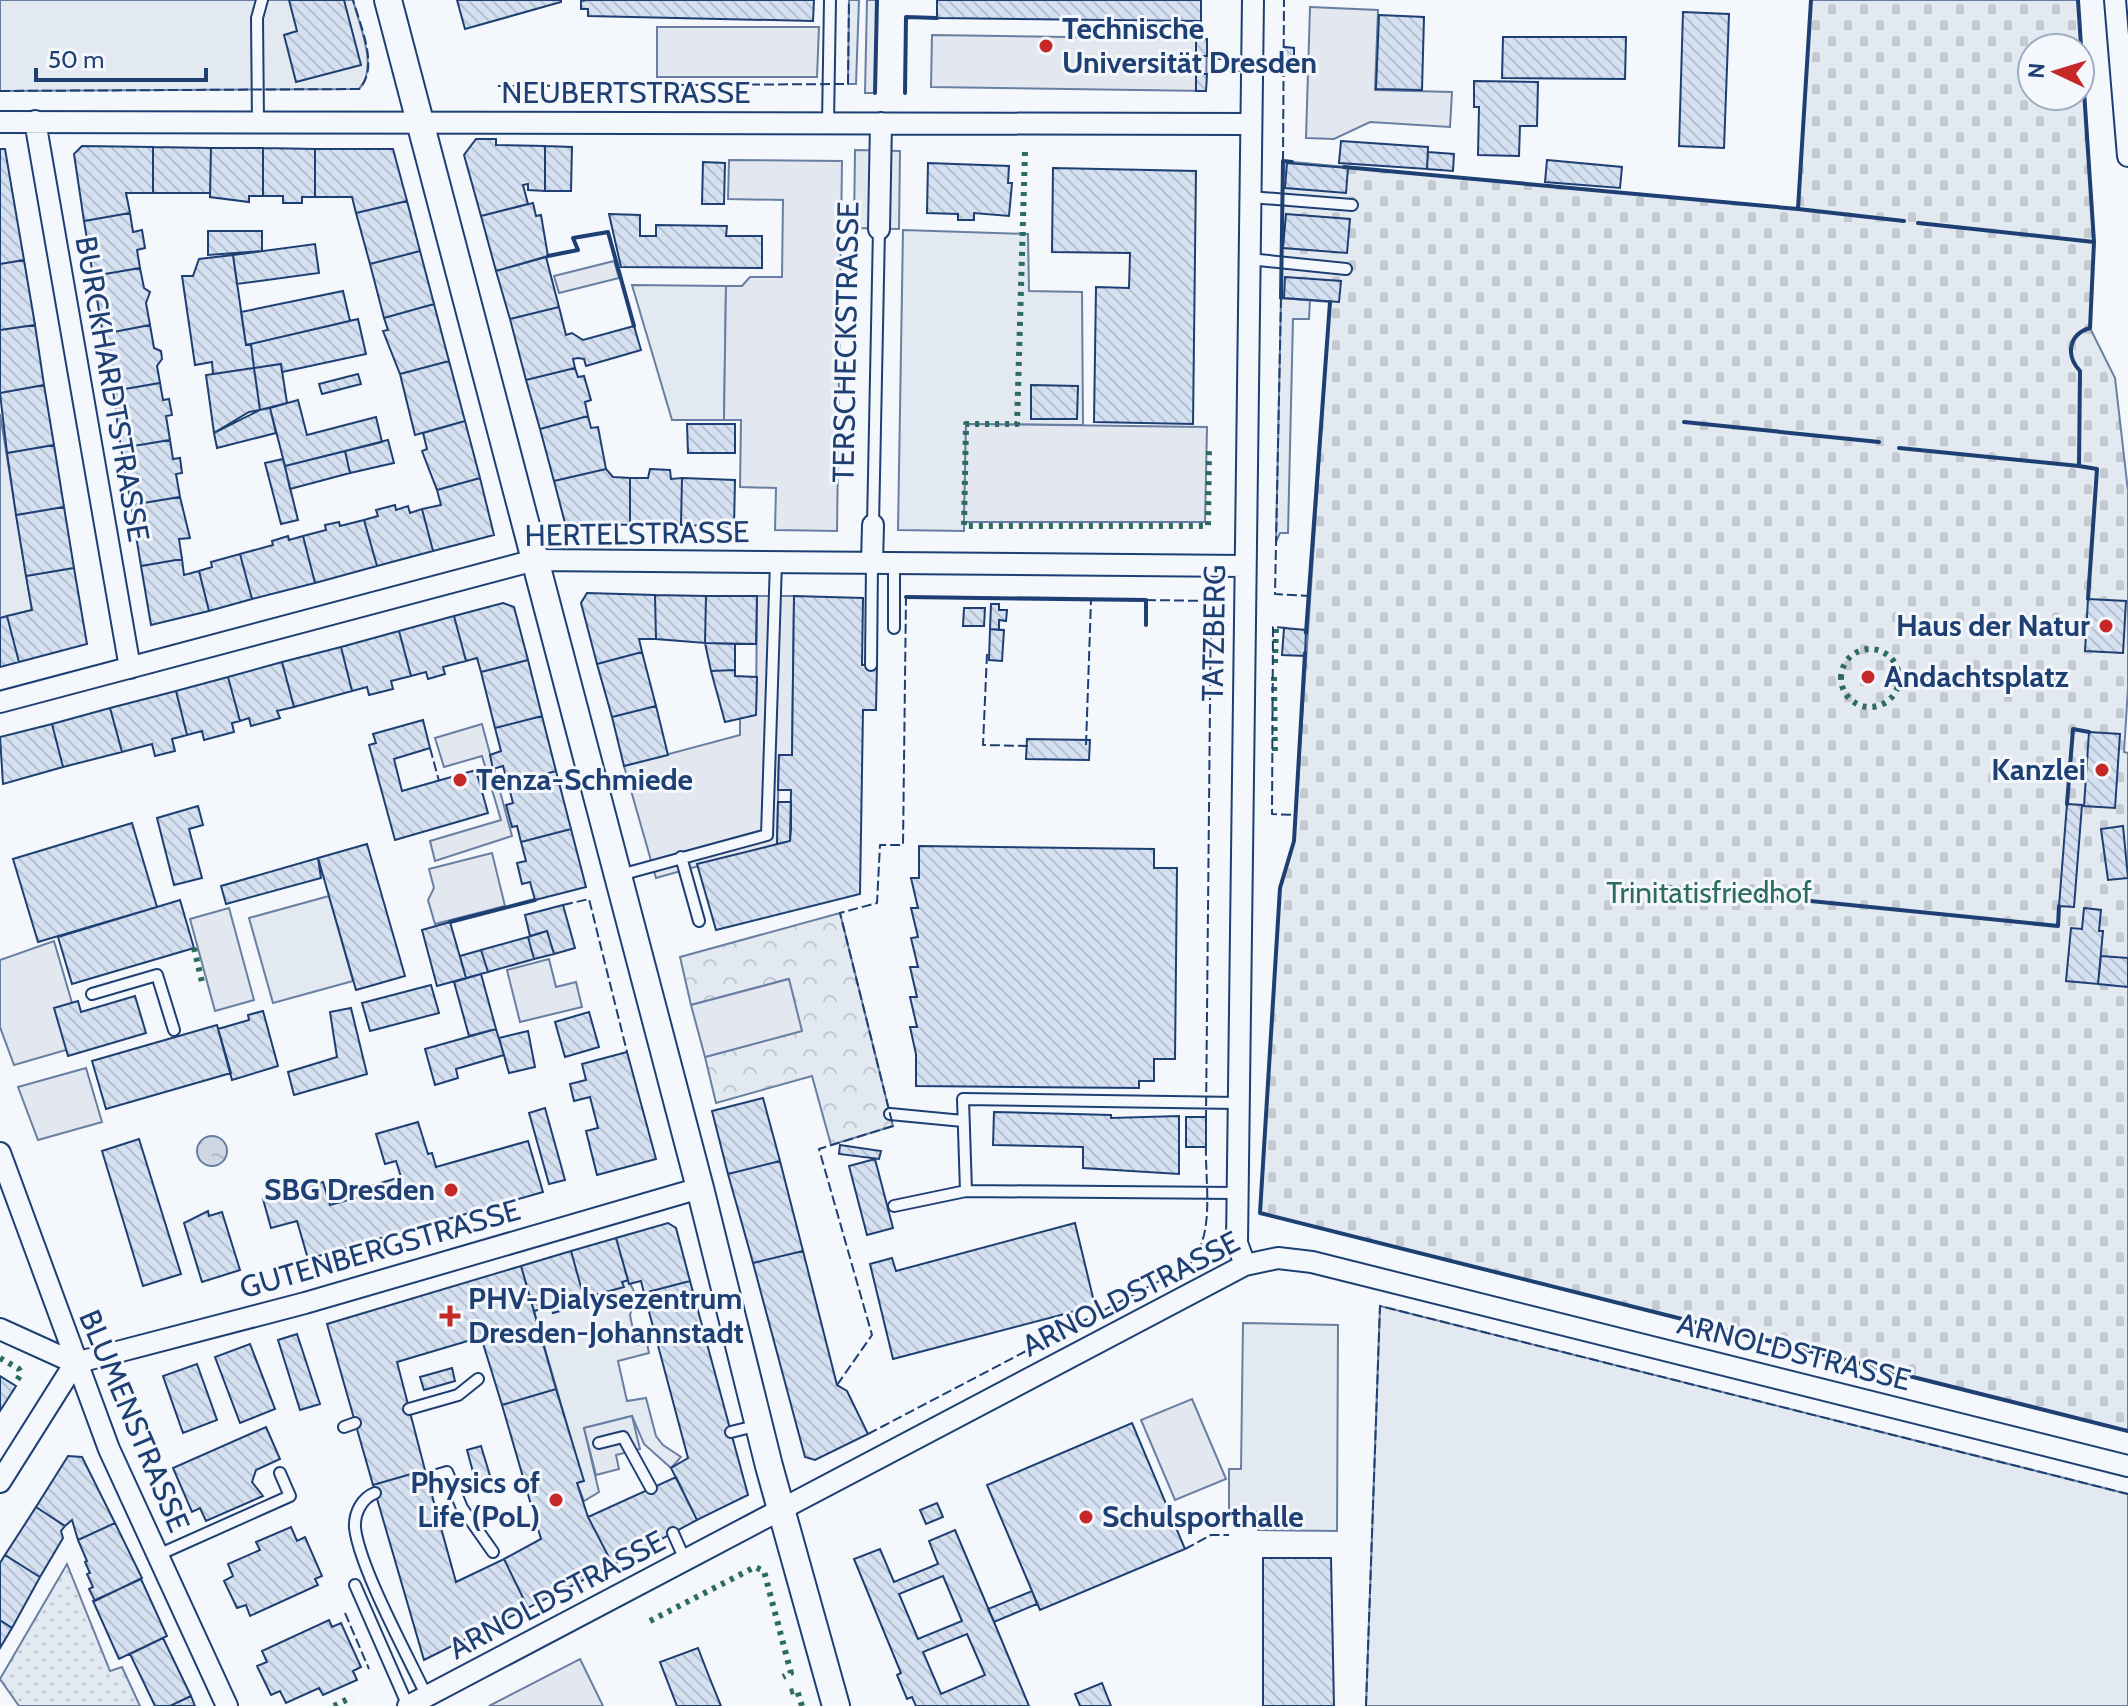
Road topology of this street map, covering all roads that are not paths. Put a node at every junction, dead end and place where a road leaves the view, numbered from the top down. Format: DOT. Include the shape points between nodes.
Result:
graph roads {
  1 [pos="262,0"];
  2 [pos="388,0"];
  3 [pos="830,0"];
  4 [pos="1253,0"];
  5 [pos="2115,0"];
  6 [pos="1216,65"];
  7 [pos="1252,65"];
  8 [pos="35,121"];
  9 [pos="0,122"];
  10 [pos="258,122"];
  11 [pos="420,122"];
  12 [pos="828,123"];
  13 [pos="881,123"];
  14 [pos="1251,124"];
  15 [pos="2128,156"];
  16 [pos="1250,197"];
  17 [pos="1352,205"];
  18 [pos="879,229"];
  19 [pos="1249,259"];
  20 [pos="1346,269"];
  21 [pos="873,525"];
  22 [pos="535,560"];
  23 [pos="776,562"];
  24 [pos="872,563"];
  25 [pos="894,563"];
  26 [pos="1245,566"];
  27 [pos="894,628"];
  28 [pos="871,665"];
  29 [pos="130,668"];
  30 [pos="0,702"];
  31 [pos="681,857"];
  32 [pos="618,875"];
  33 [pos="699,921"];
  34 [pos="92,994"];
  35 [pos="174,1030"];
  36 [pos="1238,1103"];
  37 [pos="890,1114"];
  38 [pos="963,1121"];
  39 [pos="0,1153"];
  40 [pos="700,1188"];
  41 [pos="966,1191"];
  42 [pos="1237,1193"];
  43 [pos="894,1206"];
  44 [pos="1245,1265"];
  45 [pos="0,1329"];
  46 [pos="75,1363"];
  47 [pos="478,1379"];
  48 [pos="409,1409"];
  49 [pos="759,1425"];
  50 [pos="731,1432"];
  51 [pos="599,1443"];
  52 [pos="2128,1466"];
  53 [pos="280,1473"];
  54 [pos="427,1478"];
  55 [pos="0,1482"];
  56 [pos="651,1488"];
  57 [pos="375,1493"];
  58 [pos="782,1510"];
  59 [pos="673,1533"];
  60 [pos="493,1552"];
  61 [pos="158,1555"];
  62 [pos="686,1561"];
  63 [pos="355,1585"];
  64 [pos="427,1697"];
  65 [pos="227,1706"];
  66 [pos="408,1706"];
  67 [pos="836,1706"];
  1 -- 10 [label="lane" via="257,18"];
  2 -- 11 [label="street"];
  3 -- 12 [label="lane"];
  4 -- 7 [label="street, TATZBERG"];
  5 -- 15 [label="street"];
  6 -- 7 [label="lane"];
  7 -- 14 [label="street, TATZBERG"];
  8 -- 9 [label="street, NEUBERTSTRASSE"];
  8 -- 10 [label="street, NEUBERTSTRASSE"];
  8 -- 29 [label="street, BURCKHARDTSTRASSE"];
  10 -- 11 [label="street, NEUBERTSTRASSE"];
  11 -- 12 [label="street, NEUBERTSTRASSE"];
  11 -- 22 [label="street"];
  12 -- 13 [label="street, NEUBERTSTRASSE"];
  13 -- 14 [label="street, NEUBERTSTRASSE"];
  13 -- 18 [label="street, TERSCHECKSTRASSE"];
  14 -- 16 [label="street, TATZBERG"];
  16 -- 17 [label="lane"];
  16 -- 19 [label="street, TATZBERG"];
  18 -- 21 [label="lane, TERSCHECKSTRASSE"];
  19 -- 20 [label="lane"];
  19 -- 26 [label="street, TATZBERG"];
  21 -- 24 [label="street, TERSCHECKSTRASSE"];
  22 -- 23 [label="street, HERTELSTRASSE"];
  22 -- 29 [label="street, HERTELSTRASSE"];
  22 -- 32 [label="street"];
  23 -- 24 [label="street, HERTELSTRASSE"];
  23 -- 31 [label="lane" via="767,835"];
  24 -- 25 [label="street, HERTELSTRASSE"];
  24 -- 28 [label="lane"];
  25 -- 26 [label="street, HERTELSTRASSE"];
  25 -- 27 [label="lane"];
  26 -- 36 [label="street, TATZBERG"];
  29 -- 30 [label="street, HERTELSTRASSE"];
  31 -- 32 [label="lane"];
  31 -- 33 [label="lane"];
  32 -- 40 [label="street"];
  34 -- 35 [label="lane" via="157,975"];
  36 -- 38 [label="lane" via="963,1099"];
  36 -- 42 [label="street, TATZBERG"];
  37 -- 38 [label="lane"];
  38 -- 41 [label="lane"];
  39 -- 46 [label="street, BLUMENSTRASSE"];
  40 -- 46 [label="street, GUTENBERGSTRASSE" via="305,1303"];
  40 -- 49 [label="street"];
  41 -- 42 [label="lane"];
  41 -- 43 [label="lane"];
  42 -- 44 [label="street, TATZBERG" via="1237,1243"];
  44 -- 52 [label="street, ARNOLDSTRASSE" via="1278,1258 1312,1262"];
  44 -- 58 [label="street, ARNOLDSTRASSE"];
  45 -- 46 [label="street"];
  46 -- 55 [label="street"];
  46 -- 61 [label="street, BLUMENSTRASSE"];
  47 -- 48 [label="lane" via="458,1395"];
  49 -- 50 [label="lane"];
  49 -- 58 [label="street"];
  51 -- 56 [label="lane" via="623,1437"];
  53 -- 61 [label="lane" via="290,1496"];
  54 -- 60 [label="lane" via="447,1472 462,1508"];
  57 -- 64 [label="lane" via="360,1506 355,1527"];
  58 -- 62 [label="street, ARNOLDSTRASSE"];
  58 -- 67 [label="street"];
  59 -- 62 [label="lane"];
  61 -- 65 [label="street, BLUMENSTRASSE"];
  62 -- 64 [label="street, ARNOLDSTRASSE"];
  63 -- 66 [label="lane"];
  64 -- 66 [label="street, ARNOLDSTRASSE"];
}
